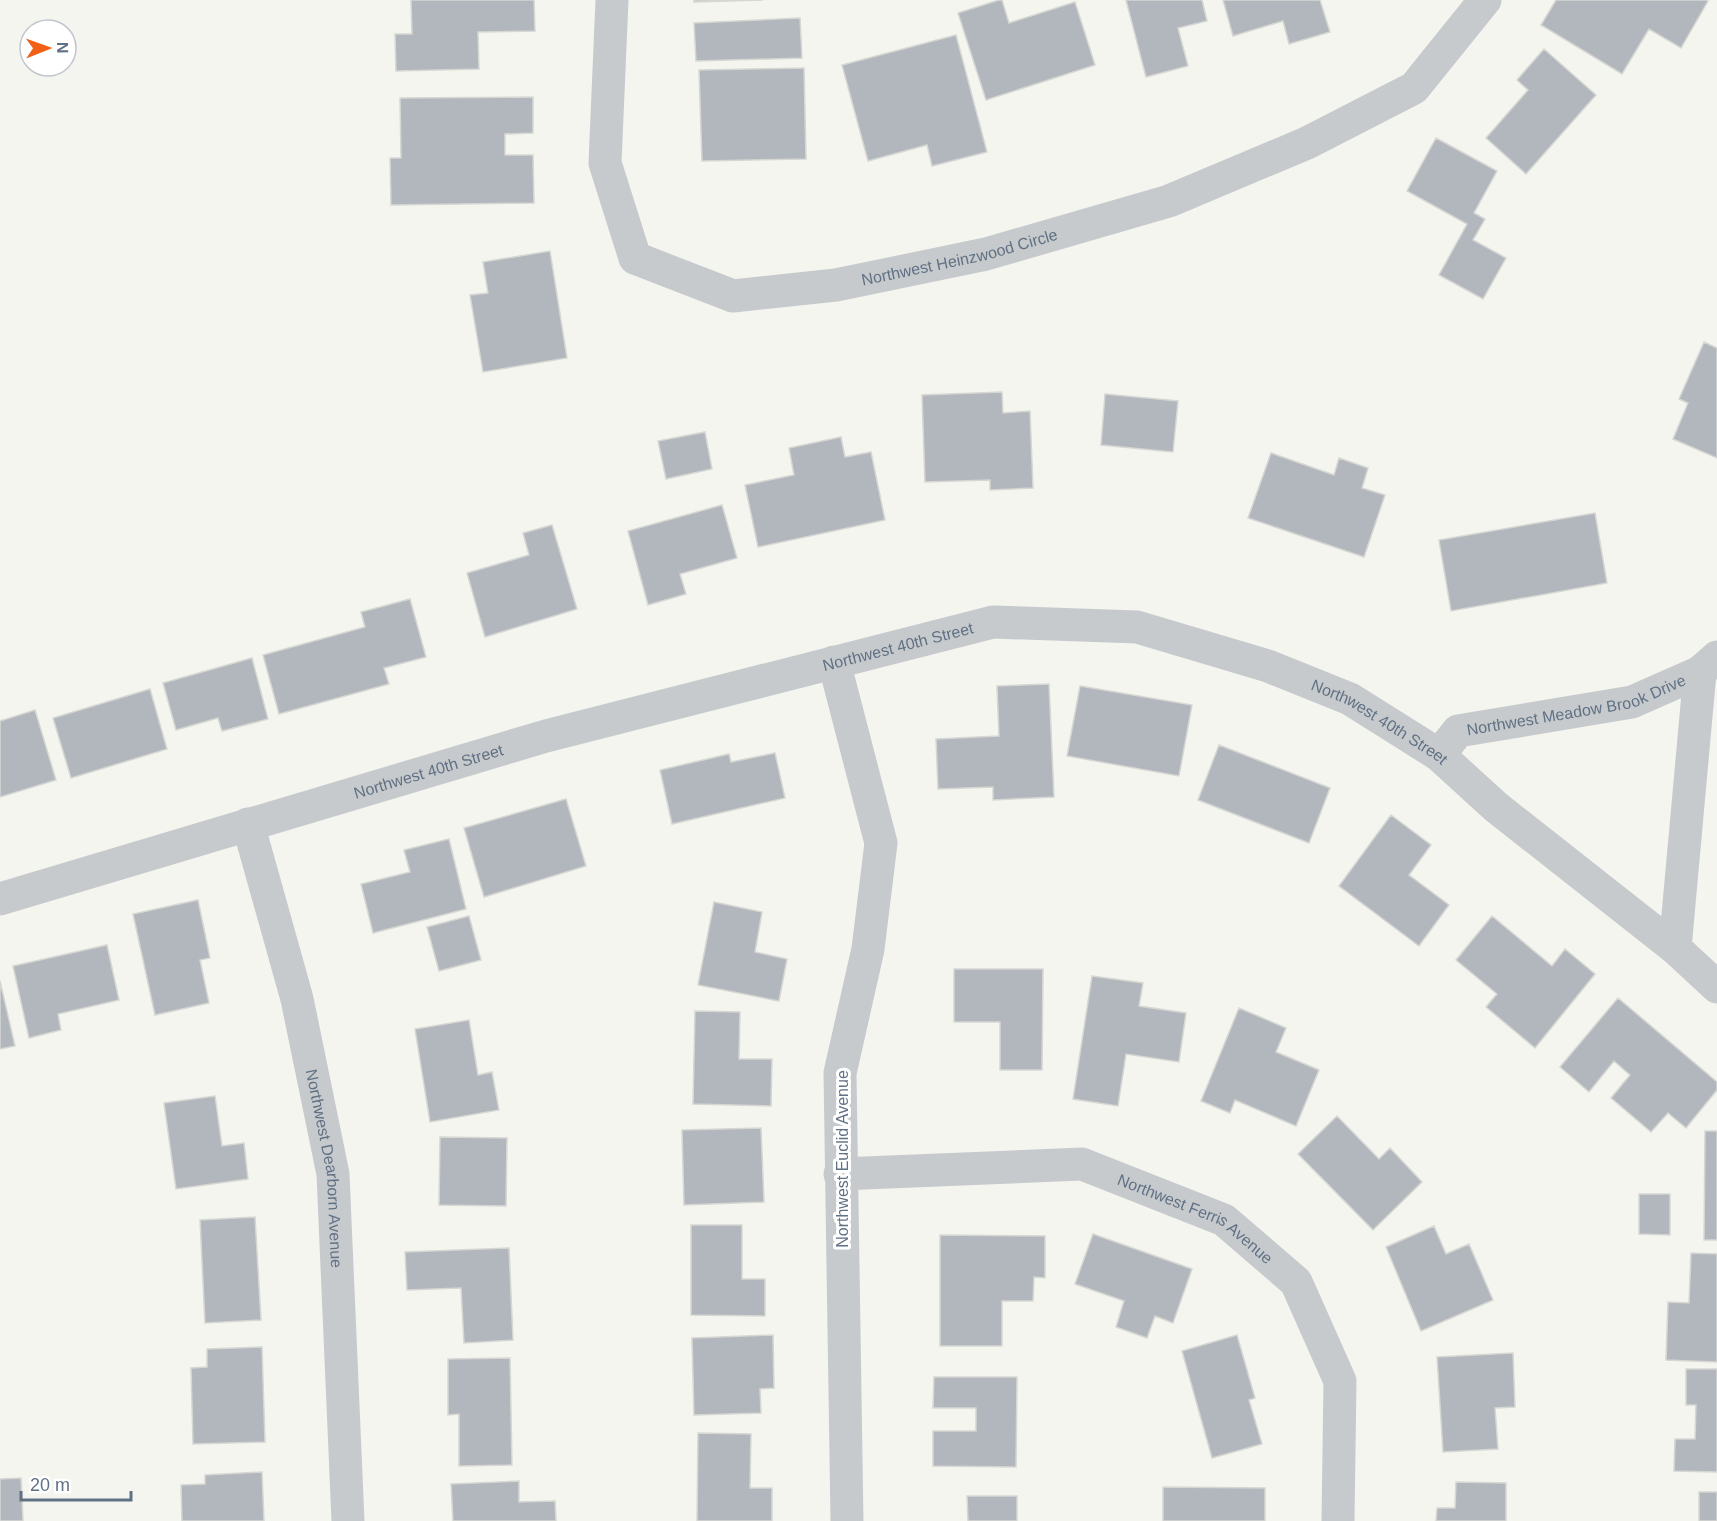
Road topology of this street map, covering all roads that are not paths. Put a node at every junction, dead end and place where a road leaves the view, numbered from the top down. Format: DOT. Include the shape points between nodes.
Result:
graph roads {
  1 [pos="612,0"];
  2 [pos="1485,0"];
  3 [pos="834,662"];
  4 [pos="1708,665"];
  5 [pos="1439,755"];
  6 [pos="248,824"];
  7 [pos="0,899"];
  8 [pos="1674,948"];
  9 [pos="1717,987"];
  10 [pos="840,1174"];
  11 [pos="348,1521"];
  12 [pos="847,1521"];
  13 [pos="1338,1521"];
  1 -- 2 [label="street, Northwest Heinzwood Circle" via="605,163 635,258 733,296 836,285 986,254 1168,201 1307,143 1414,88"];
  3 -- 5 [label="street, Northwest 40th Street" via="993,622 1137,627 1268,666 1350,699"];
  3 -- 6 [label="street, Northwest 40th Street" via="546,736"];
  3 -- 10 [label="street, Northwest Euclid Avenue" via="881,843 868,949 840,1073"];
  4 -- 5 [label="street, Northwest Meadow Brook Drive" via="1632,702 1458,731"];
  4 -- 8 [label="street"];
  5 -- 8 [label="street, Northwest 40th Street" via="1496,807"];
  6 -- 7 [label="street, Northwest 40th Street"];
  6 -- 11 [label="street, Northwest Dearborn Avenue" via="297,999 333,1174"];
  8 -- 9 [label="street, Northwest 40th Street"];
  10 -- 12 [label="street, Northwest Euclid Avenue"];
  10 -- 13 [label="street, Northwest Ferris Avenue" via="1082,1164 1224,1220 1296,1282 1340,1381"];
}
